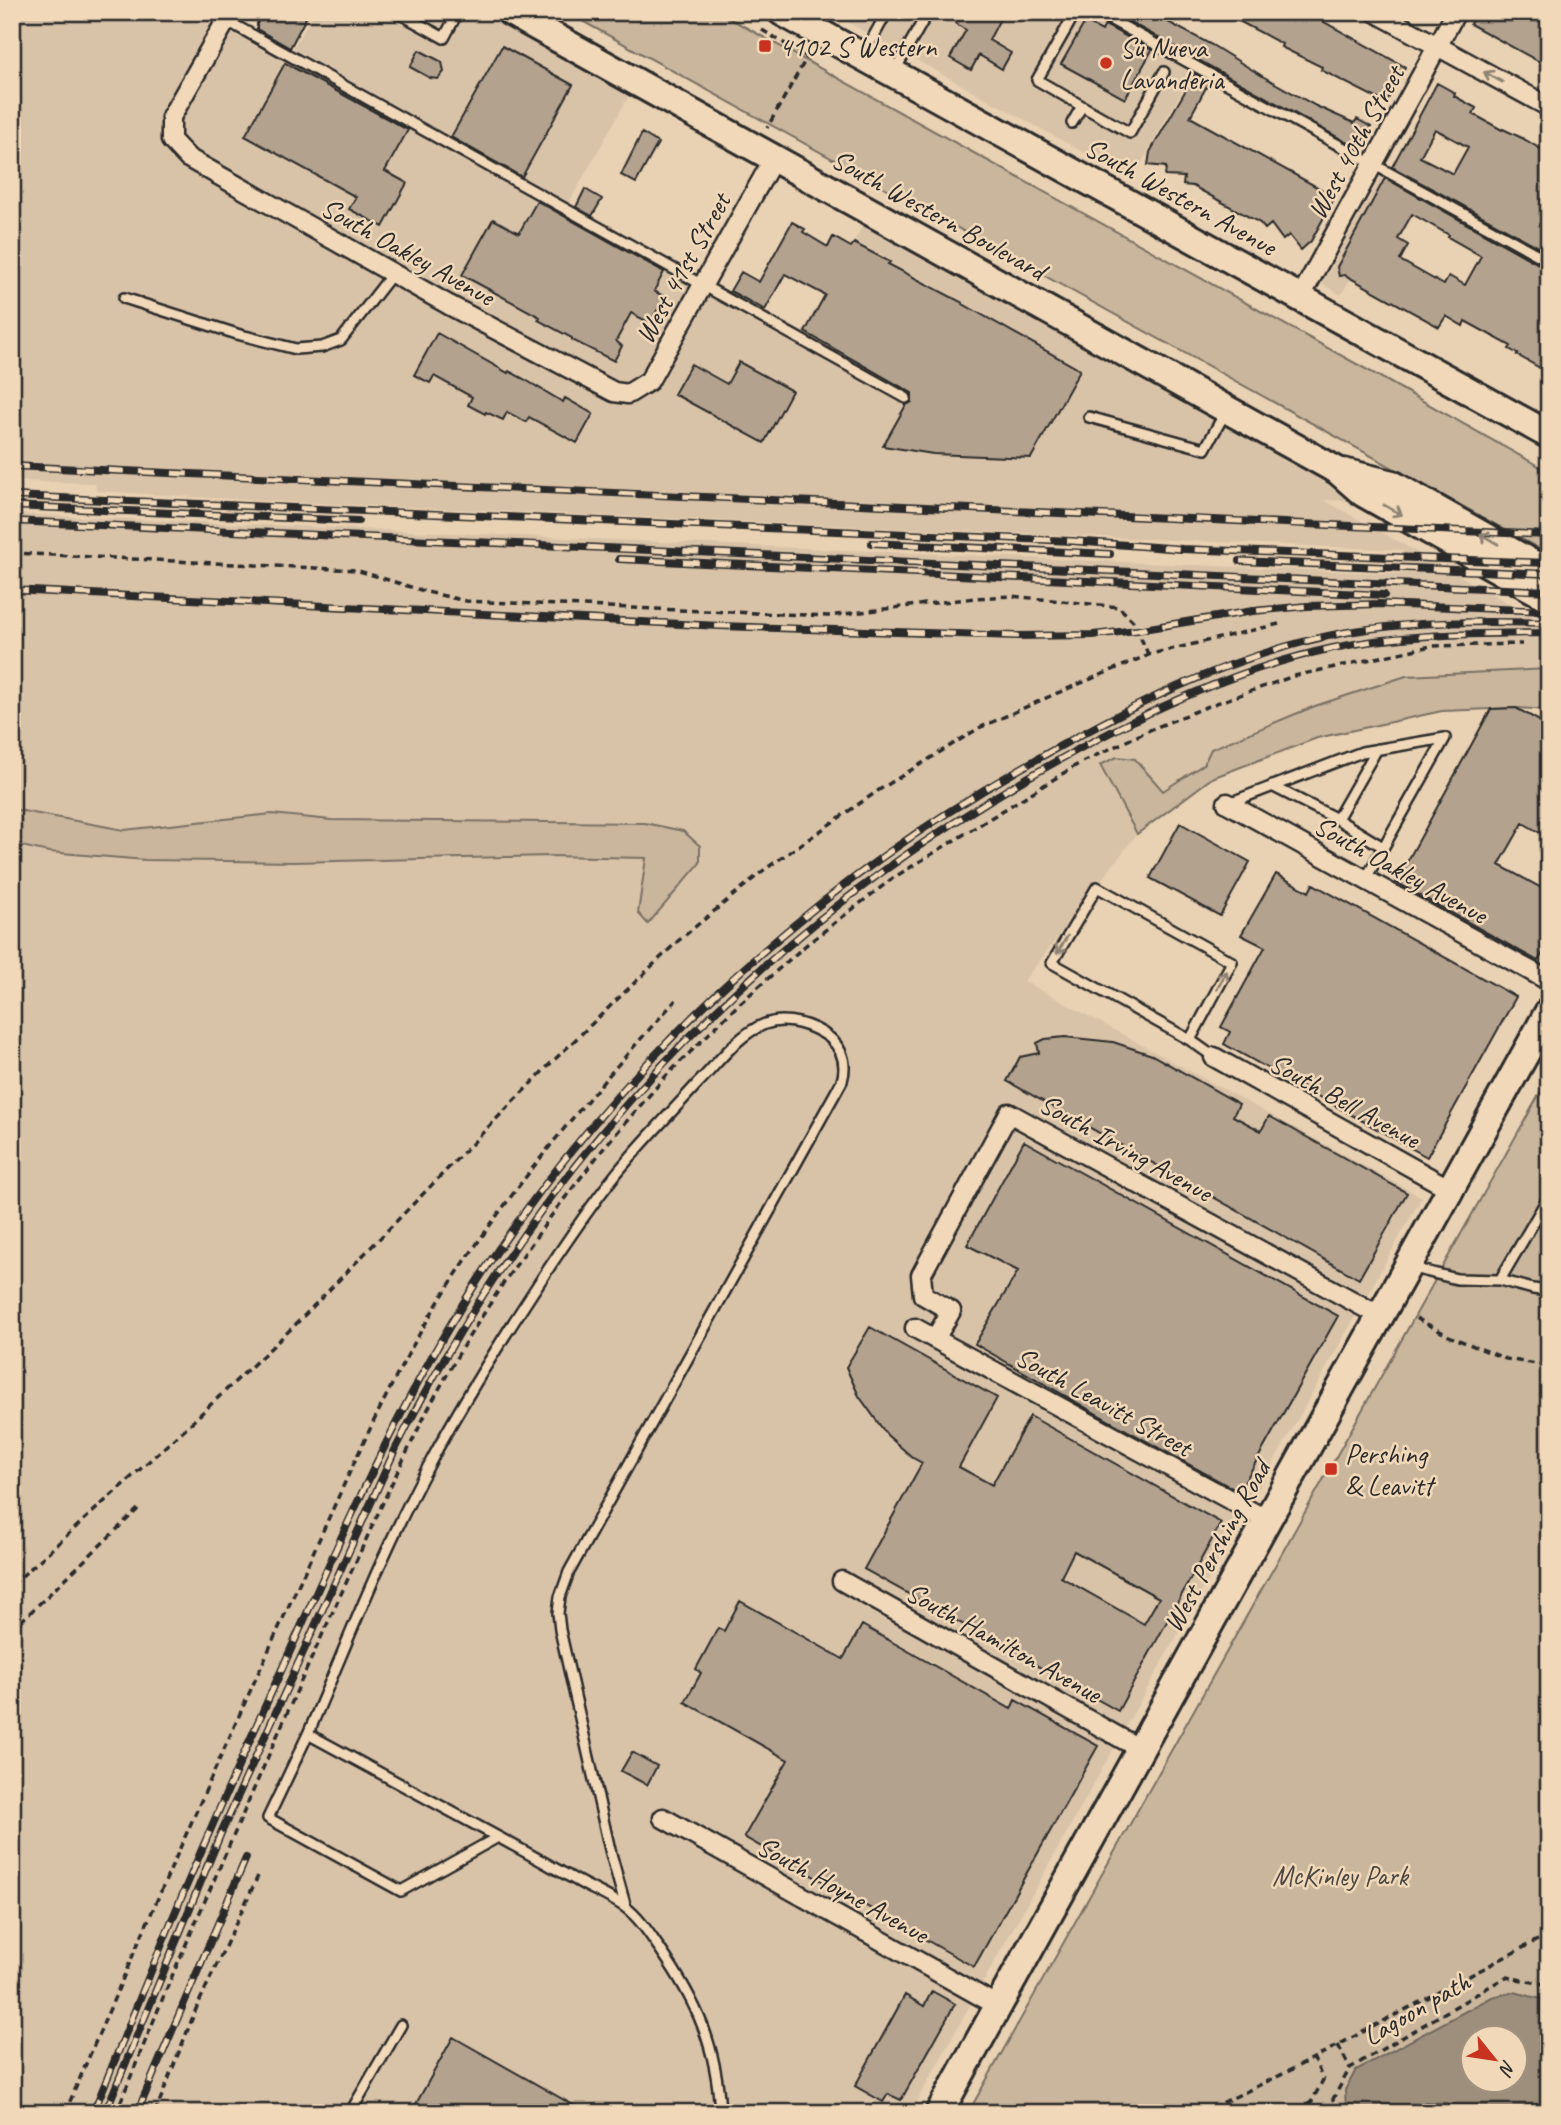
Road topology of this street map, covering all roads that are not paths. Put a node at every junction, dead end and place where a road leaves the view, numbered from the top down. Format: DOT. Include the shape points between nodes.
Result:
graph roads {
  1 [pos="397,12"];
  2 [pos="458,12"];
  3 [pos="510,12"];
  4 [pos="887,12"];
  5 [pos="928,12"];
  6 [pos="1097,12"];
  7 [pos="1375,12"];
  8 [pos="1455,12"];
  9 [pos="223,15"];
  10 [pos="793,15"];
  11 [pos="1070,22"];
  12 [pos="1437,46"];
  13 [pos="863,57"];
  14 [pos="1164,72"];
  15 [pos="893,74"];
  16 [pos="1082,106"];
  17 [pos="1549,107"];
  18 [pos="1072,122"];
  19 [pos="774,158"];
  20 [pos="1373,163"];
  21 [pos="1549,261"];
  22 [pos="393,273"];
  23 [pos="703,285"];
  24 [pos="124,298"];
  25 [pos="1300,298"];
  26 [pos="628,394"];
  27 [pos="906,398"];
  28 [pos="1227,409"];
  29 [pos="1088,417"];
  30 [pos="1549,435"];
  31 [pos="1338,471"];
  32 [pos="1549,573"];
  33 [pos="1549,598"];
  34 [pos="1377,749"];
  35 [pos="1272,786"];
  36 [pos="1227,803"];
  37 [pos="1337,819"];
  38 [pos="1383,847"];
  39 [pos="1365,880"];
  40 [pos="1549,981"];
  41 [pos="1549,1011"];
  42 [pos="1189,1040"];
  43 [pos="1214,1057"];
  44 [pos="1450,1189"];
  45 [pos="1549,1196"];
  46 [pos="1407,1266"];
  47 [pos="1500,1280"];
  48 [pos="1549,1290"];
  49 [pos="1380,1316"];
  50 [pos="915,1328"];
  51 [pos="935,1339"];
  52 [pos="1267,1520"];
  53 [pos="842,1581"];
  54 [pos="308,1734"];
  55 [pos="1140,1749"];
  56 [pos="663,1818"];
  57 [pos="498,1837"];
  58 [pos="626,1908"];
  59 [pos="998,2006"];
  60 [pos="401,2025"];
  61 [pos="349,2113"];
  62 [pos="720,2113"];
  63 [pos="939,2113"];
  1 -- 2 [label="lane" via="444,38"];
  3 -- 19 [label="main road, South Western Boulevard"];
  4 -- 13 [label="lane"];
  5 -- 15 [label="lane"];
  6 -- 20 [label="lane"];
  7 -- 12 [label="street"];
  8 -- 12 [label="street, West 40th Street"];
  9 -- 22 [label="street, South Oakley Avenue" via="171,117 171,139 188,158"];
  9 -- 23 [label="lane"];
  10 -- 13 [label="main road, South Western Avenue"];
  11 -- 16 [label="lane" via="1037,80"];
  17 -- 12 [label="street, one-way"];
  12 -- 20 [label="street, West 40th Street"];
  13 -- 15 [label="main road, South Western Avenue"];
  14 -- 16 [label="lane" via="1130,133"];
  15 -- 25 [label="main road, South Western Avenue"];
  16 -- 18 [label="lane"];
  19 -- 23 [label="street, West 41st Street"];
  19 -- 28 [label="main road, South Western Boulevard"];
  20 -- 21 [label="lane"];
  20 -- 25 [label="street, West 40th Street"];
  22 -- 24 [label="lane" via="341,340 321,347 296,349"];
  22 -- 26 [label="street, South Oakley Avenue" via="614,392"];
  23 -- 26 [label="street, West 41st Street" via="649,381"];
  23 -- 27 [label="lane"];
  25 -- 30 [label="main road, South Western Avenue"];
  28 -- 29 [label="lane" via="1205,449"];
  28 -- 31 [label="main road, South Western Boulevard"];
  32 -- 31 [label="main road, South Western Boulevard, one-way" via="1392,484"];
  31 -- 33 [label="main road, South Western Boulevard, one-way" via="1363,493"];
  34 -- 35 [label="lane"];
  34 -- 37 [label="lane"];
  34 -- 38 [label="lane" via="1445,738"];
  35 -- 36 [label="lane"];
  35 -- 37 [label="lane"];
  36 -- 39 [label="street, South Oakley Avenue"];
  37 -- 38 [label="lane"];
  38 -- 39 [label="lane"];
  39 -- 40 [label="street, South Oakley Avenue"];
  41 -- 44 [label="main road, West Pershing Road"];
  42 -- 42 [label="lane, one-way" via="1232,962 1097,887 1052,963"];
  42 -- 43 [label="lane"];
  43 -- 44 [label="street, South Bell Avenue"];
  44 -- 46 [label="main road, West Pershing Road"];
  45 -- 47 [label="lane"];
  46 -- 47 [label="lane" via="1457,1279"];
  46 -- 49 [label="main road, West Pershing Road"];
  47 -- 48 [label="lane"];
  49 -- 51 [label="street, South Irving Avenue" via="1009,1112 921,1275 923,1296 951,1311"];
  49 -- 52 [label="main road, West Pershing Road"];
  50 -- 51 [label="street, South Leavitt Street"];
  51 -- 52 [label="street, South Leavitt Street"];
  52 -- 55 [label="main road, West Pershing Road"];
  53 -- 55 [label="street, South Hamilton Avenue"];
  54 -- 57 [label="lane"];
  54 -- 57 [label="lane" via="268,1818 401,1891"];
  54 -- 58 [label="lane" via="396,1531 447,1430 587,1212 617,1172 752,1030 779,1021 822,1033 839,1047 845,1072 842,1081 569,1572 560,1597 558,1613 566,1657"];
  55 -- 59 [label="main road, West Pershing Road"];
  56 -- 59 [label="street, South Hoyne Avenue"];
  57 -- 58 [label="lane"];
  58 -- 62 [label="lane" via="669,1962 698,2010 716,2070"];
  59 -- 63 [label="main road, West Pershing Road"];
  60 -- 61 [label="lane"];
}
